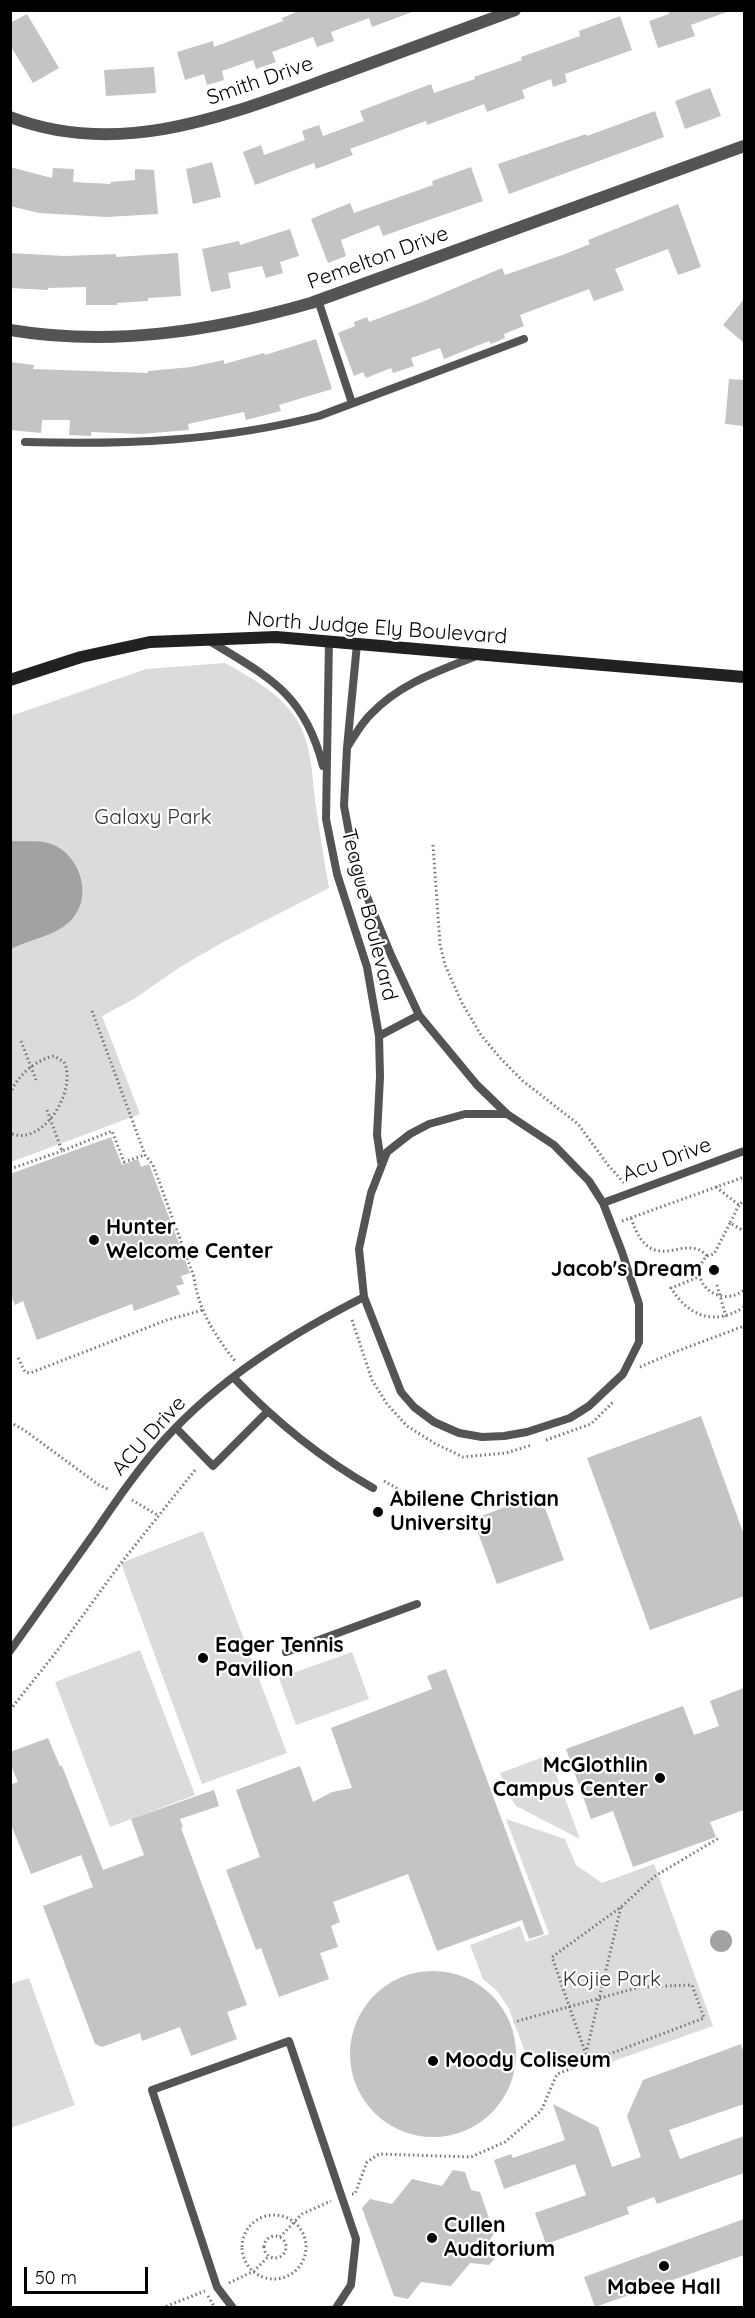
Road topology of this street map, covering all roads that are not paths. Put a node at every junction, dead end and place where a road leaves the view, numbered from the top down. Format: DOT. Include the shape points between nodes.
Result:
graph roads {
  1 [pos="515,10"];
  2 [pos="10,117"];
  3 [pos="744,147"];
  4 [pos="318,300"];
  5 [pos="10,330"];
  6 [pos="524,339"];
  7 [pos="351,403"];
  8 [pos="25,442"];
  9 [pos="207,639"];
  10 [pos="329,640"];
  11 [pos="357,644"];
  12 [pos="480,654"];
  13 [pos="744,677"];
  14 [pos="10,680"];
  15 [pos="347,748"];
  16 [pos="325,773"];
  17 [pos="419,1015"];
  18 [pos="379,1036"];
  19 [pos="507,1114"];
  20 [pos="744,1151"];
  21 [pos="381,1163"];
  22 [pos="603,1203"];
  23 [pos="364,1297"];
  24 [pos="234,1378"];
  25 [pos="267,1412"];
  26 [pos="176,1428"];
  27 [pos="373,1488"];
  28 [pos="417,1604"];
  29 [pos="10,1651"];
  30 [pos="286,1652"];
  31 [pos="233,2307"];
  32 [pos="336,2307"];
  1 -- 2 [label="street, Smith Drive" via="193,124 142,133 82,135 39,128"];
  3 -- 4 [label="street, Pemelton Drive"];
  4 -- 5 [label="street, Pemelton Drive" via="252,320 184,332 110,338"];
  4 -- 7 [label="lane"];
  6 -- 7 [label="lane"];
  7 -- 8 [label="lane" via="289,423 181,440 106,444"];
  9 -- 10 [label="main road, North Judge Ely Boulevard"];
  9 -- 14 [label="main road, North Judge Ely Boulevard" via="150,642 81,657"];
  9 -- 16 [label="lane" via="287,693 307,720"];
  10 -- 11 [label="main road, North Judge Ely Boulevard"];
  10 -- 16 [label="lane, Teague Boulevard"];
  11 -- 12 [label="main road, North Judge Ely Boulevard"];
  11 -- 15 [label="lane, Teague Boulevard"];
  12 -- 13 [label="main road, North Judge Ely Boulevard"];
  12 -- 15 [label="lane" via="419,678 392,694 370,714"];
  15 -- 17 [label="lane, Teague Boulevard" via="344,806 356,870"];
  16 -- 18 [label="lane, Teague Boulevard" via="330,841 367,967"];
  17 -- 18 [label="lane"];
  17 -- 19 [label="lane, Teague Boulevard" via="477,1085"];
  18 -- 21 [label="lane, Teague Boulevard" via="377,1135"];
  19 -- 21 [label="lane, Teague Boulevard" via="465,1114 429,1124 387,1152"];
  19 -- 22 [label="lane, Teague Boulevard" via="554,1145 589,1181"];
  20 -- 22 [label="lane, Acu Drive"];
  21 -- 23 [label="lane, Teague Boulevard" via="359,1249"];
  22 -- 23 [label="lane, Teague Boulevard" via="639,1304 639,1342 623,1374 570,1418 504,1436 482,1437 459,1433 434,1422 400,1392"];
  23 -- 24 [label="lane, ACU Drive" via="311,1324"];
  24 -- 25 [label="lane"];
  24 -- 26 [label="lane, ACU Drive"];
  25 -- 26 [label="lane" via="213,1466"];
  25 -- 27 [label="lane"];
  26 -- 29 [label="lane, ACU Drive" via="139,1470"];
  28 -- 30 [label="lane"];
  31 -- 32 [label="lane" via="217,2287 152,2090 289,2041 356,2239 351,2285"];
}
